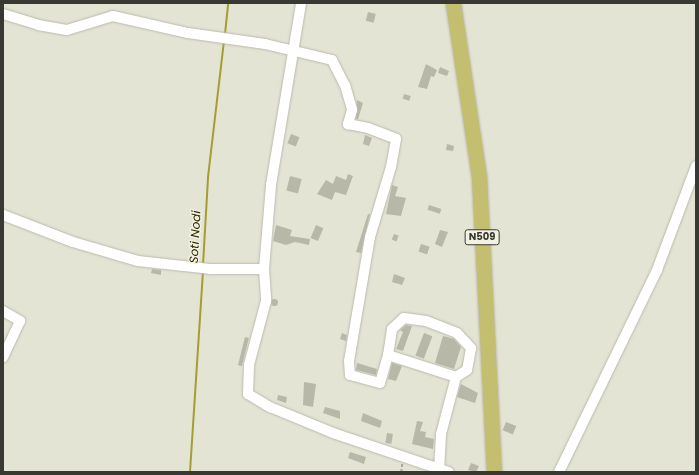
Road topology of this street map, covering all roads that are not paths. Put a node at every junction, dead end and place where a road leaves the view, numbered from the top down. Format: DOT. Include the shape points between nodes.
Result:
graph roads {
  1 [pos="301,3"];
  2 [pos="453,3"];
  3 [pos="3,14"];
  4 [pos="294,50"];
  5 [pos="696,166"];
  6 [pos="3,215"];
  7 [pos="264,269"];
  8 [pos="3,311"];
  9 [pos="388,354"];
  10 [pos="3,357"];
  11 [pos="456,378"];
  12 [pos="439,468"];
  13 [pos="448,472"];
  14 [pos="494,472"];
  15 [pos="559,472"];
  1 -- 4 [label="lane"];
  2 -- 14 [label="highway, N509" via="479,177"];
  3 -- 4 [label="lane" via="38,25 67,30 113,16 188,33"];
  4 -- 7 [label="lane" via="271,186"];
  4 -- 9 [label="lane" via="332,60 345,85 352,110 348,124 396,139 391,167 370,237 350,360 350,375 380,383"];
  5 -- 15 [label="lane" via="657,270"];
  6 -- 7 [label="lane" via="73,242 138,261 210,269"];
  7 -- 12 [label="lane" via="266,301 249,365 248,394 270,407 333,433"];
  8 -- 10 [label="lane" via="20,321"];
  9 -- 11 [label="lane"];
  9 -- 11 [label="lane" via="392,330 404,318 426,321 457,332 471,348 467,370"];
  11 -- 12 [label="lane" via="441,434"];
  12 -- 13 [label="lane"];
}
